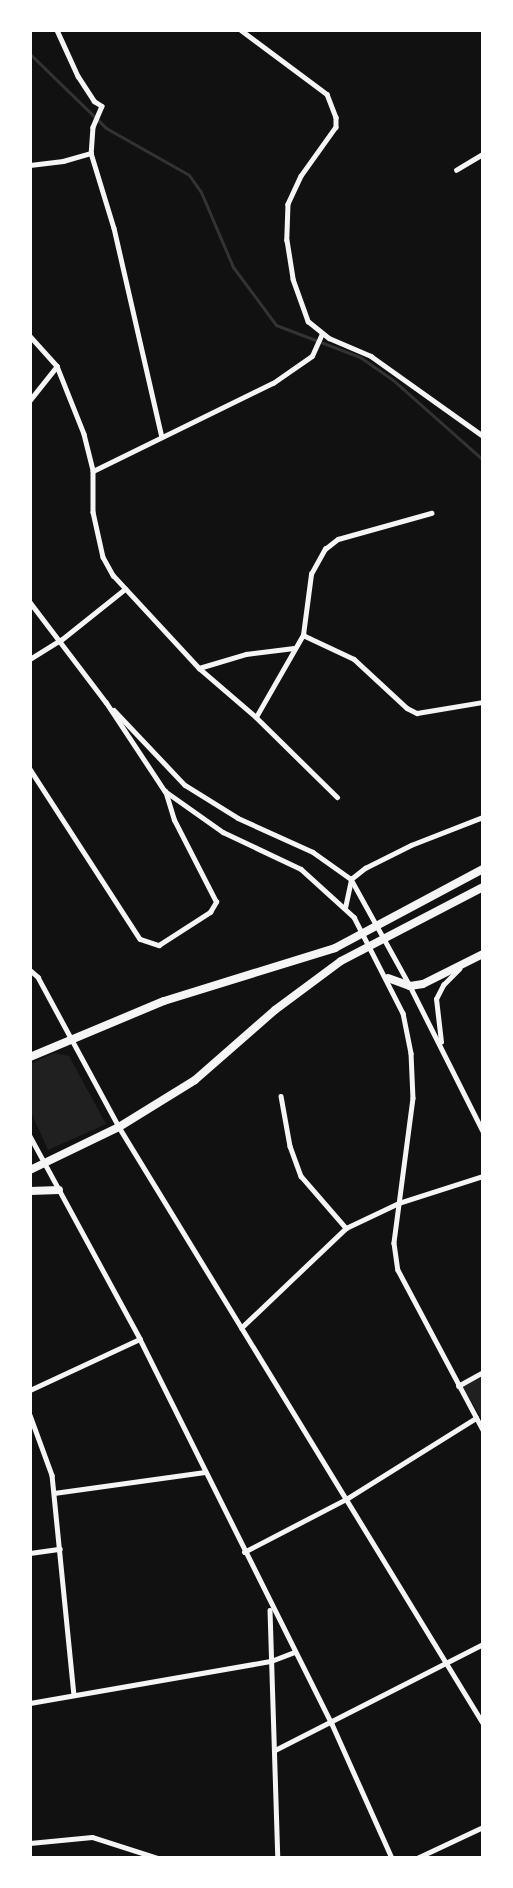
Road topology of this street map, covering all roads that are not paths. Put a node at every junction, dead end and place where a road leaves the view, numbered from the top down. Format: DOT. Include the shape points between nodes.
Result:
graph roads {
  1 [pos="57,30"];
  2 [pos="241,30"];
  3 [pos="91,153"];
  4 [pos="483,154"];
  5 [pos="30,165"];
  6 [pos="456,170"];
  7 [pos="30,336"];
  8 [pos="321,337"];
  9 [pos="57,366"];
  10 [pos="30,399"];
  11 [pos="483,436"];
  12 [pos="162,437"];
  13 [pos="93,471"];
  14 [pos="431,513"];
  15 [pos="125,589"];
  16 [pos="30,602"];
  17 [pos="303,635"];
  18 [pos="61,640"];
  19 [pos="294,648"];
  20 [pos="30,659"];
  21 [pos="199,668"];
  22 [pos="106,702"];
  23 [pos="483,702"];
  24 [pos="256,717"];
  25 [pos="30,769"];
  26 [pos="165,791"];
  27 [pos="337,797"];
  28 [pos="483,817"];
  29 [pos="483,869"];
  30 [pos="351,879"];
  31 [pos="483,886"];
  32 [pos="345,908"];
  33 [pos="483,954"];
  34 [pos="462,966"];
  35 [pos="30,970"];
  36 [pos="388,978"];
  37 [pos="410,986"];
  38 [pos="69,1041"];
  39 [pos="443,1051"];
  40 [pos="30,1057"];
  41 [pos="282,1096"];
  42 [pos="119,1127"];
  43 [pos="483,1131"];
  44 [pos="30,1136"];
  45 [pos="44,1162"];
  46 [pos="30,1170"];
  47 [pos="483,1176"];
  48 [pos="59,1190"];
  49 [pos="30,1191"];
  50 [pos="399,1203"];
  51 [pos="346,1228"];
  52 [pos="241,1328"];
  53 [pos="140,1340"];
  54 [pos="483,1372"];
  55 [pos="458,1386"];
  56 [pos="30,1390"];
  57 [pos="30,1415"];
  58 [pos="476,1418"];
  59 [pos="483,1430"];
  60 [pos="205,1472"];
  61 [pos="54,1493"];
  62 [pos="348,1498"];
  63 [pos="60,1549"];
  64 [pos="244,1552"];
  65 [pos="30,1554"];
  66 [pos="270,1608"];
  67 [pos="483,1644"];
  68 [pos="294,1652"];
  69 [pos="271,1661"];
  70 [pos="448,1664"];
  71 [pos="74,1695"];
  72 [pos="30,1703"];
  73 [pos="483,1723"];
  74 [pos="332,1724"];
  75 [pos="275,1750"];
  76 [pos="483,1827"];
  77 [pos="30,1843"];
  78 [pos="158,1858"];
  79 [pos="278,1858"];
  80 [pos="392,1858"];
  81 [pos="417,1858"];
  1 -- 3 [label="street" via="78,76 94,101 102,106 93,127"];
  2 -- 8 [label="street" via="327,94 334,105 336,127 301,176 288,204 287,240 293,279 309,321"];
  3 -- 5 [label="street"];
  3 -- 12 [label="street" via="114,228"];
  4 -- 6 [label="street"];
  7 -- 9 [label="street"];
  8 -- 11 [label="street" via="371,356"];
  8 -- 12 [label="street" via="312,356 273,383"];
  9 -- 10 [label="street"];
  9 -- 13 [label="street" via="84,434"];
  12 -- 13 [label="street"];
  13 -- 15 [label="street" via="93,512 103,557"];
  14 -- 17 [label="street" via="338,539 325,549 311,574"];
  15 -- 18 [label="street"];
  15 -- 21 [label="street"];
  16 -- 18 [label="street"];
  17 -- 19 [label="street"];
  17 -- 23 [label="street" via="354,660 406,708 417,713"];
  18 -- 20 [label="street"];
  18 -- 22 [label="street"];
  19 -- 21 [label="street" via="246,654"];
  19 -- 24 [label="street"];
  21 -- 24 [label="street"];
  22 -- 26 [label="street"];
  22 -- 30 [label="street" via="185,785 238,818 313,852"];
  24 -- 27 [label="street"];
  25 -- 26 [label="street" via="140,939 159,945 210,912 216,902 174,820"];
  26 -- 32 [label="street" via="223,832 301,869"];
  28 -- 30 [label="street" via="411,845"];
  29 -- 38 [label="highway" via="335,948 164,1001"];
  30 -- 32 [label="street"];
  30 -- 37 [label="street"];
  31 -- 42 [label="highway" via="341,961 274,1010 195,1080"];
  32 -- 36 [label="street"];
  33 -- 34 [label="highway"];
  34 -- 37 [label="highway"];
  34 -- 39 [label="street" via="442,986 436,999"];
  35 -- 38 [label="street" via="38,977"];
  36 -- 37 [label="highway"];
  36 -- 50 [label="street" via="404,1012 411,1053 413,1098"];
  37 -- 39 [label="street"];
  38 -- 40 [label="highway"];
  38 -- 42 [label="street"];
  39 -- 43 [label="street"];
  41 -- 51 [label="street" via="290,1146 301,1176"];
  42 -- 45 [label="highway"];
  42 -- 52 [label="street"];
  44 -- 45 [label="street"];
  45 -- 46 [label="highway"];
  45 -- 48 [label="street"];
  47 -- 50 [label="street"];
  48 -- 49 [label="highway"];
  48 -- 53 [label="street"];
  50 -- 51 [label="street"];
  50 -- 55 [label="street" via="394,1243 398,1270"];
  51 -- 52 [label="street"];
  52 -- 62 [label="street"];
  53 -- 56 [label="street"];
  53 -- 60 [label="street"];
  54 -- 55 [label="street"];
  55 -- 58 [label="street"];
  57 -- 61 [label="street" via="52,1474"];
  58 -- 59 [label="street"];
  58 -- 62 [label="street"];
  60 -- 61 [label="street"];
  60 -- 64 [label="street"];
  61 -- 63 [label="street"];
  62 -- 64 [label="street"];
  62 -- 70 [label="street"];
  63 -- 65 [label="street"];
  63 -- 71 [label="street"];
  64 -- 66 [label="street"];
  66 -- 68 [label="street"];
  66 -- 69 [label="street"];
  67 -- 70 [label="street"];
  68 -- 69 [label="street"];
  68 -- 74 [label="street"];
  69 -- 71 [label="street"];
  69 -- 75 [label="street"];
  70 -- 73 [label="street"];
  70 -- 74 [label="street"];
  71 -- 72 [label="street"];
  74 -- 75 [label="street"];
  74 -- 80 [label="street"];
  75 -- 79 [label="street"];
  76 -- 81 [label="street"];
  77 -- 78 [label="street" via="92,1837"];
}
